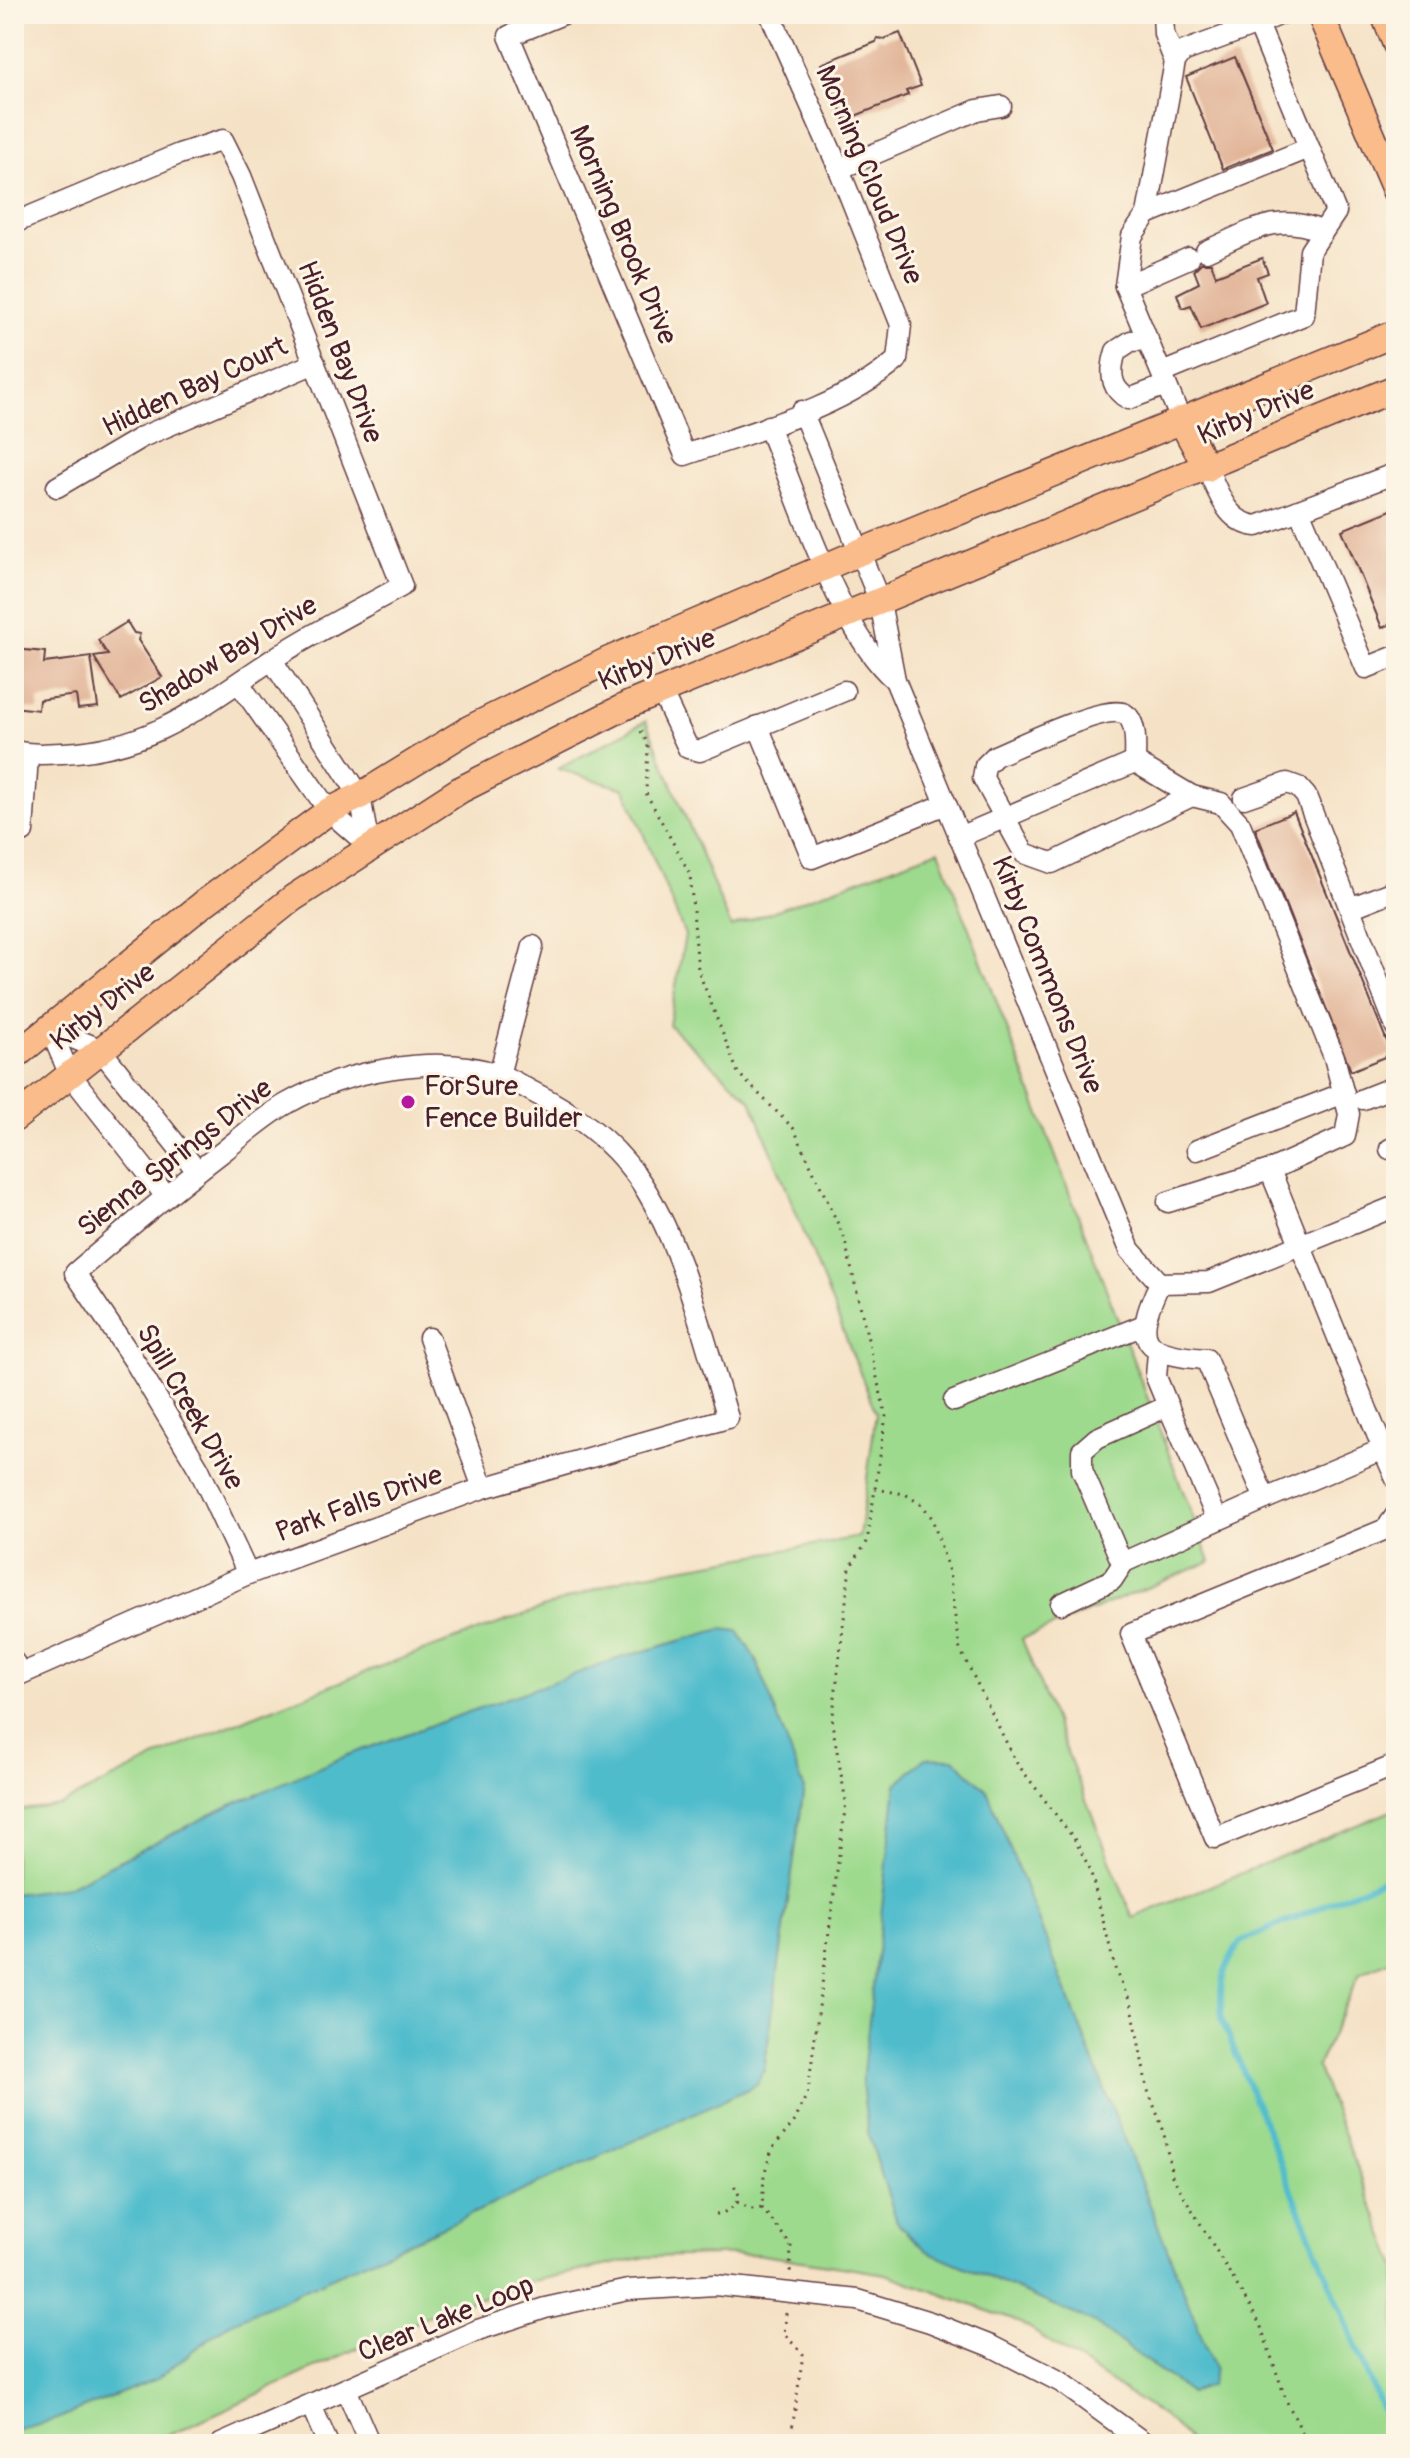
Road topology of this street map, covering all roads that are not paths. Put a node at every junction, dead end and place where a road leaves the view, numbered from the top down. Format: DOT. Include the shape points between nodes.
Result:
graph roads {
  1 [pos="563,14"];
  2 [pos="770,14"];
  3 [pos="1163,14"];
  4 [pos="1281,14"];
  5 [pos="1320,14"];
  6 [pos="1384,14"];
  7 [pos="1257,19"];
  8 [pos="1396,44"];
  9 [pos="1175,62"];
  10 [pos="1001,106"];
  11 [pos="1309,148"];
  12 [pos="839,169"];
  13 [pos="1396,192"];
  14 [pos="1147,214"];
  15 [pos="14,223"];
  16 [pos="1321,231"];
  17 [pos="1125,286"];
  18 [pos="1396,333"];
  19 [pos="1148,340"];
  20 [pos="315,363"];
  21 [pos="1164,379"];
  22 [pos="1396,388"];
  23 [pos="802,411"];
  24 [pos="1181,420"];
  25 [pos="768,426"];
  26 [pos="1207,468"];
  27 [pos="1396,473"];
  28 [pos="57,487"];
  29 [pos="1299,510"];
  30 [pos="860,552"];
  31 [pos="827,567"];
  32 [pos="402,586"];
  33 [pos="880,602"];
  34 [pos="847,615"];
  35 [pos="1396,656"];
  36 [pos="272,660"];
  37 [pos="895,680"];
  38 [pos="239,683"];
  39 [pos="844,691"];
  40 [pos="662,693"];
  41 [pos="758,726"];
  42 [pos="21,753"];
  43 [pos="1135,762"];
  44 [pos="360,796"];
  45 [pos="1192,796"];
  46 [pos="1244,798"];
  47 [pos="946,804"];
  48 [pos="329,811"];
  49 [pos="1003,819"];
  50 [pos="23,832"];
  51 [pos="959,837"];
  52 [pos="369,846"];
  53 [pos="1396,890"];
  54 [pos="1350,908"];
  55 [pos="533,946"];
  56 [pos="1396,1027"];
  57 [pos="50,1029"];
  58 [pos="100,1049"];
  59 [pos="14,1057"];
  60 [pos="69,1073"];
  61 [pos="499,1075"];
  62 [pos="1396,1086"];
  63 [pos="1353,1096"];
  64 [pos="14,1119"];
  65 [pos="1197,1150"];
  66 [pos="1270,1170"];
  67 [pos="197,1171"];
  68 [pos="165,1195"];
  69 [pos="1168,1202"];
  70 [pos="1396,1206"];
  71 [pos="1300,1245"];
  72 [pos="75,1273"];
  73 [pos="1160,1283"];
  74 [pos="1144,1325"];
  75 [pos="429,1338"];
  76 [pos="1158,1352"];
  77 [pos="954,1401"];
  78 [pos="1168,1406"];
  79 [pos="1390,1446"];
  80 [pos="1396,1479"];
  81 [pos="483,1488"];
  82 [pos="1265,1499"];
  83 [pos="1396,1515"];
  84 [pos="1217,1519"];
  85 [pos="1122,1563"];
  86 [pos="248,1574"];
  87 [pos="1061,1604"];
  88 [pos="18,1668"];
  89 [pos="1396,1765"];
  90 [pos="346,2389"];
  91 [pos="311,2405"];
  92 [pos="221,2444"];
  93 [pos="328,2444"];
  94 [pos="370,2444"];
  95 [pos="1146,2444"];
  1 -- 25 [label="street, Morning Brook Drive" via="509,36 685,455"];
  2 -- 12 [label="street, Morning Cloud Drive"];
  3 -- 9 [label="street"];
  4 -- 7 [label="street"];
  5 -- 13 [label="main road"];
  6 -- 8 [label="main road"];
  7 -- 9 [label="street" via="1182,52"];
  7 -- 11 [label="street"];
  9 -- 14 [label="street"];
  10 -- 12 [label="street" via="977,110"];
  11 -- 14 [label="street"];
  11 -- 16 [label="street" via="1336,212"];
  12 -- 23 [label="street, Morning Cloud Drive" via="901,325 897,360 871,382"];
  14 -- 17 [label="street" via="1132,236"];
  15 -- 20 [label="street, Hidden Bay Drive" via="223,140"];
  16 -- 17 [label="street" via="1300,221 1282,221"];
  16 -- 21 [label="street" via="1310,251 1304,315"];
  17 -- 19 [label="street"];
  18 -- 24 [label="main road, Kirby Drive"];
  19 -- 21 [label="street"];
  19 -- 21 [label="street" via="1131,341 1116,351 1112,383 1129,399"];
  20 -- 28 [label="street, Hidden Bay Court" via="142,437"];
  20 -- 32 [label="street, Hidden Bay Drive"];
  21 -- 24 [label="street"];
  22 -- 26 [label="main road, Kirby Drive"];
  23 -- 25 [label="street"];
  23 -- 30 [label="street, Kirby Commons Drive"];
  24 -- 26 [label="main road"];
  24 -- 30 [label="main road, Kirby Drive"];
  25 -- 31 [label="street, Kirby Commons Drive"];
  26 -- 29 [label="street" via="1226,507 1243,525 1257,526"];
  26 -- 33 [label="main road, Kirby Drive"];
  27 -- 29 [label="street"];
  29 -- 35 [label="street" via="1366,668"];
  30 -- 31 [label="main road, Kirby Drive"];
  30 -- 33 [label="street, Kirby Commons Drive"];
  31 -- 34 [label="street, Kirby Commons Drive"];
  31 -- 44 [label="main road, Kirby Drive" via="595,667 469,729"];
  32 -- 36 [label="street, Shadow Bay Drive"];
  33 -- 34 [label="main road, Kirby Drive"];
  33 -- 37 [label="street, Kirby Commons Drive"];
  34 -- 37 [label="street, Kirby Commons Drive" via="874,662"];
  34 -- 40 [label="main road, Kirby Drive"];
  36 -- 38 [label="street, Shadow Bay Drive"];
  36 -- 44 [label="street"];
  37 -- 47 [label="street, Kirby Commons Drive"];
  38 -- 42 [label="street, Shadow Bay Drive" via="182,720 133,743 87,752"];
  38 -- 48 [label="street"];
  39 -- 41 [label="street"];
  40 -- 41 [label="street" via="688,748 700,751"];
  40 -- 52 [label="main road, Kirby Drive" via="588,723 486,776"];
  41 -- 47 [label="street" via="812,858"];
  42 -- 50 [label="street"];
  43 -- 45 [label="street"];
  43 -- 49 [label="street"];
  43 -- 49 [label="street" via="1134,728 1124,713 1104,712 995,756 983,778"];
  44 -- 48 [label="main road, Kirby Drive"];
  44 -- 52 [label="street"];
  45 -- 49 [label="street" via="1052,863 1024,853"];
  45 -- 63 [label="street" via="1221,803 1240,824"];
  46 -- 54 [label="street" via="1287,783 1298,787"];
  47 -- 51 [label="street, Kirby Commons Drive"];
  48 -- 52 [label="street"];
  48 -- 57 [label="main road, Kirby Drive" via="203,904"];
  49 -- 51 [label="street"];
  51 -- 73 [label="street, Kirby Commons Drive" via="1130,1250"];
  52 -- 58 [label="main road, Kirby Drive" via="293,898"];
  53 -- 54 [label="street"];
  54 -- 56 [label="street"];
  55 -- 61 [label="street"];
  57 -- 58 [label="street"];
  57 -- 59 [label="main road, Kirby Drive"];
  57 -- 60 [label="street"];
  58 -- 60 [label="main road, Kirby Drive"];
  58 -- 67 [label="street"];
  60 -- 64 [label="main road, Kirby Drive"];
  60 -- 68 [label="street"];
  61 -- 67 [label="street, Sienna Springs Drive" via="396,1068 324,1085 286,1104"];
  61 -- 81 [label="street, Park Falls Drive" via="556,1104 598,1135 636,1175 675,1254 728,1418"];
  62 -- 63 [label="street"];
  63 -- 65 [label="street"];
  63 -- 66 [label="street" via="1345,1136"];
  66 -- 69 [label="street"];
  66 -- 71 [label="street"];
  67 -- 68 [label="street, Sienna Springs Drive"];
  68 -- 72 [label="street, Sienna Springs Drive"];
  70 -- 71 [label="street"];
  71 -- 73 [label="street" via="1209,1282"];
  71 -- 79 [label="street"];
  72 -- 86 [label="street, Spill Creek Drive" via="199,1469"];
  73 -- 74 [label="street"];
  74 -- 76 [label="street"];
  74 -- 77 [label="street"];
  75 -- 81 [label="street"];
  76 -- 78 [label="street" via="1156,1377"];
  76 -- 82 [label="street" via="1206,1359"];
  78 -- 84 [label="street"];
  78 -- 85 [label="street" via="1097,1438 1082,1451 1082,1470"];
  79 -- 80 [label="street"];
  79 -- 82 [label="street"];
  81 -- 86 [label="street, Park Falls Drive"];
  82 -- 84 [label="street"];
  83 -- 89 [label="street" via="1386,1529 1131,1634 1215,1838"];
  84 -- 85 [label="street"];
  85 -- 87 [label="street" via="1112,1580"];
  86 -- 88 [label="street, Park Falls Drive"];
  90 -- 91 [label="street, Clear Lake Loop"];
  90 -- 94 [label="street"];
  90 -- 95 [label="street, Clear Lake Loop" via="478,2330 545,2308 628,2290 715,2285 858,2300 930,2322 1061,2382"];
  91 -- 92 [label="street, Clear Lake Loop"];
  91 -- 93 [label="street"];
}
